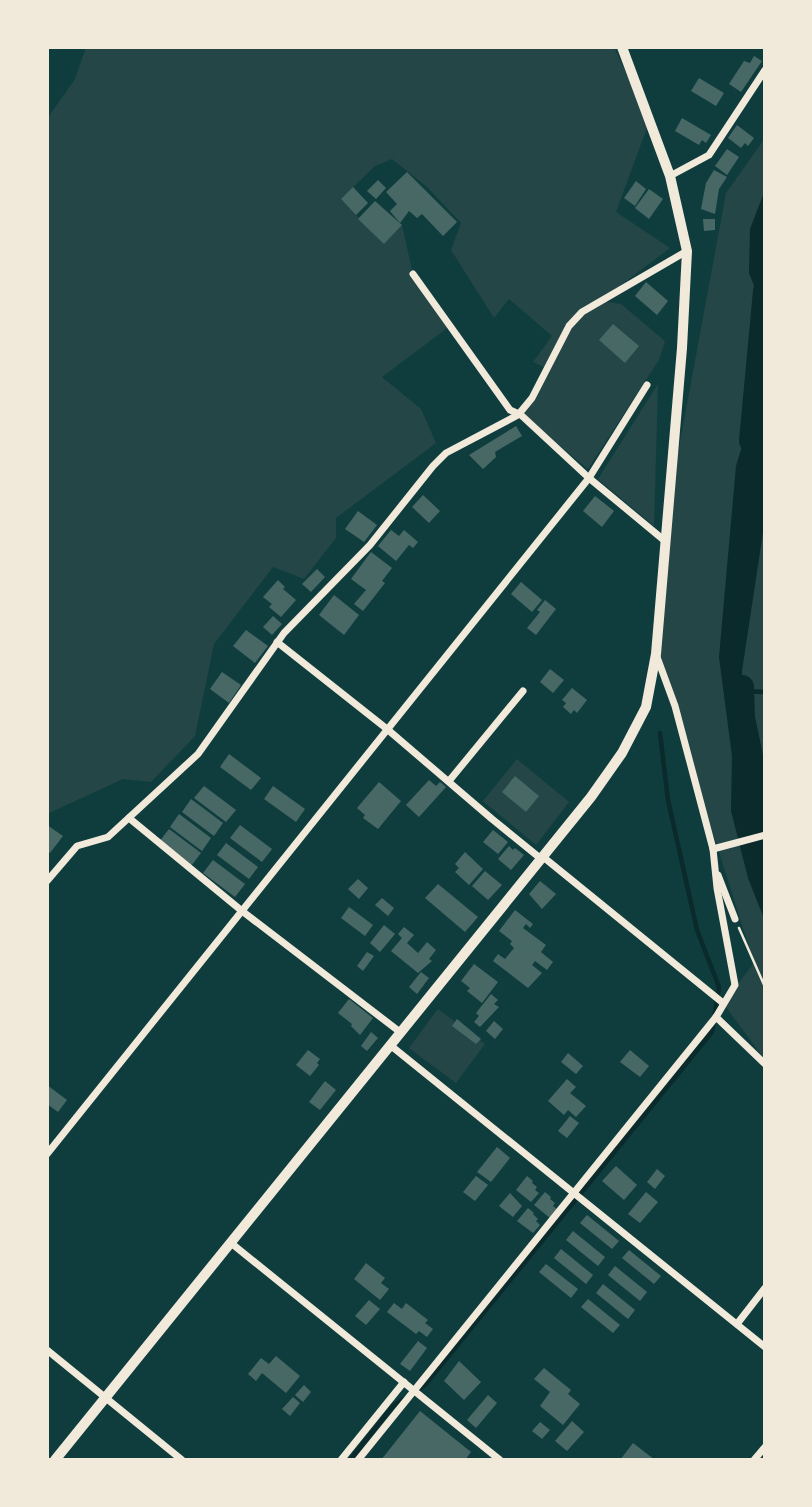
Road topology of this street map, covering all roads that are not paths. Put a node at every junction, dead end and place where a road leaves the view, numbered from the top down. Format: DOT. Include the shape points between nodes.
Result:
graph roads {
  1 [pos="622,47"];
  2 [pos="765,70"];
  3 [pos="670,176"];
  4 [pos="687,251"];
  5 [pos="413,274"];
  6 [pos="647,385"];
  7 [pos="518,415"];
  8 [pos="589,478"];
  9 [pos="665,541"];
  10 [pos="277,642"];
  11 [pos="656,654"];
  12 [pos="523,691"];
  13 [pos="387,729"];
  14 [pos="449,781"];
  15 [pos="129,818"];
  16 [pos="765,835"];
  17 [pos="717,849"];
  18 [pos="541,857"];
  19 [pos="714,865"];
  20 [pos="47,881"];
  21 [pos="242,911"];
  22 [pos="736,919"];
  23 [pos="723,1003"];
  24 [pos="716,1017"];
  25 [pos="400,1032"];
  26 [pos="390,1045"];
  27 [pos="765,1064"];
  28 [pos="47,1154"];
  29 [pos="573,1192"];
  30 [pos="231,1243"];
  31 [pos="765,1288"];
  32 [pos="737,1324"];
  33 [pos="765,1347"];
  34 [pos="47,1350"];
  35 [pos="404,1382"];
  36 [pos="413,1390"];
  37 [pos="106,1397"];
  38 [pos="765,1447"];
  39 [pos="55,1460"];
  40 [pos="183,1460"];
  41 [pos="341,1460"];
  42 [pos="358,1460"];
  43 [pos="500,1460"];
  44 [pos="754,1460"];
  1 -- 3 [label="main road"];
  2 -- 3 [label="street" via="709,155"];
  3 -- 4 [label="main road"];
  4 -- 7 [label="street" via="582,312 569,326 532,398"];
  4 -- 9 [label="main road"];
  5 -- 7 [label="street"];
  6 -- 8 [label="street"];
  7 -- 8 [label="street"];
  7 -- 10 [label="street" via="446,453 370,545"];
  8 -- 9 [label="street"];
  8 -- 13 [label="street"];
  9 -- 11 [label="main road"];
  10 -- 13 [label="street"];
  10 -- 15 [label="street" via="198,754"];
  11 -- 17 [label="street"];
  11 -- 18 [label="main road" via="646,707 622,753"];
  12 -- 14 [label="street"];
  13 -- 14 [label="street"];
  13 -- 21 [label="street"];
  14 -- 18 [label="street"];
  15 -- 20 [label="street" via="108,837 77,846"];
  15 -- 21 [label="street"];
  16 -- 17 [label="street"];
  17 -- 19 [label="street"];
  18 -- 23 [label="street"];
  18 -- 25 [label="main road"];
  19 -- 22 [label="street"];
  19 -- 23 [label="street" via="735,985"];
  21 -- 25 [label="street"];
  21 -- 28 [label="street"];
  23 -- 24 [label="street"];
  24 -- 27 [label="street"];
  24 -- 29 [label="street"];
  25 -- 26 [label="main road"];
  26 -- 29 [label="street"];
  26 -- 30 [label="main road"];
  29 -- 32 [label="street"];
  29 -- 36 [label="street"];
  30 -- 35 [label="street"];
  30 -- 37 [label="main road"];
  31 -- 32 [label="street"];
  32 -- 33 [label="street"];
  34 -- 37 [label="street"];
  35 -- 36 [label="street"];
  35 -- 41 [label="street"];
  36 -- 42 [label="street"];
  36 -- 43 [label="street"];
  37 -- 39 [label="main road"];
  37 -- 40 [label="street"];
  38 -- 44 [label="street"];
}
